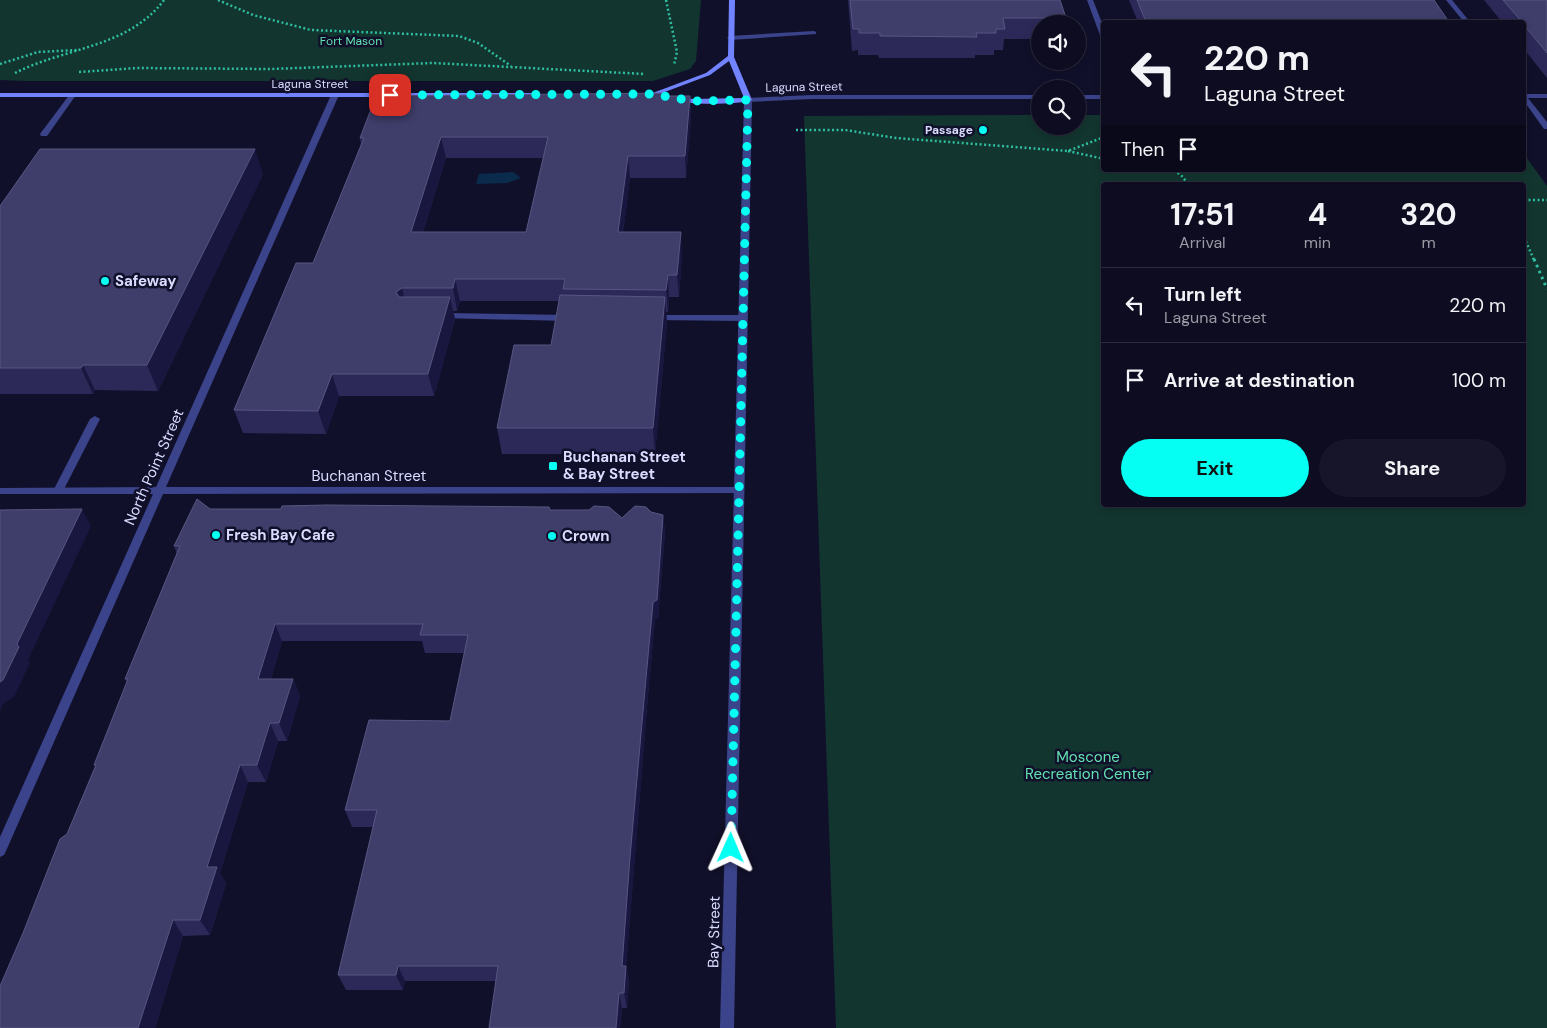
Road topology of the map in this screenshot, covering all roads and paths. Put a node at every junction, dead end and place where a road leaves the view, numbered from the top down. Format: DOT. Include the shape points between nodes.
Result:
graph roads {
  1 [pos="164,0"];
  2 [pos="218,0"];
  3 [pos="666,0"];
  4 [pos="732,0"];
  5 [pos="1090,0"];
  6 [pos="1450,0"];
  7 [pos="1465,20"];
  8 [pos="1101,30"];
  9 [pos="814,32"];
  10 [pos="730,38"];
  11 [pos="78,50"];
  12 [pos="731,57"];
  13 [pos="0,64"];
  14 [pos="511,66"];
  15 [pos="673,66"];
  16 [pos="75,72"];
  17 [pos="653,74"];
  18 [pos="18,77"];
  19 [pos="537,94"];
  20 [pos="642,94"];
  21 [pos="652,94"];
  22 [pos="0,95"];
  23 [pos="72,95"];
  24 [pos="335,95"];
  25 [pos="1547,96"];
  26 [pos="1031,97"];
  27 [pos="1086,97"];
  28 [pos="1101,97"];
  29 [pos="1526,97"];
  30 [pos="748,100"];
  31 [pos="1526,100"];
  32 [pos="1547,127"];
  33 [pos="796,130"];
  34 [pos="44,134"];
  35 [pos="1101,137"];
  36 [pos="1068,151"];
  37 [pos="1101,158"];
  38 [pos="1177,172"];
  39 [pos="1186,182"];
  40 [pos="1526,200"];
  41 [pos="1547,200"];
  42 [pos="1526,242"];
  43 [pos="1547,289"];
  44 [pos="436,316"];
  45 [pos="582,318"];
  46 [pos="650,318"];
  47 [pos="743,318"];
  48 [pos="95,419"];
  49 [pos="739,490"];
  50 [pos="0,491"];
  51 [pos="58,491"];
  52 [pos="160,491"];
  53 [pos="0,851"];
  54 [pos="727,1028"];
  1 -- 11 [label="path" via="130,30"];
  2 -- 14 [label="path" via="253,15 311,30 459,36 482,46"];
  3 -- 15 [label="path" via="677,52"];
  4 -- 10 [label="main road, Bay Street"];
  5 -- 8 [label="street"];
  6 -- 7 [label="street"];
  9 -- 10 [label="street"];
  10 -- 12 [label="main road, Bay Street"];
  11 -- 13 [label="path" via="36,53"];
  11 -- 18 [label="path" via="33,64 9,76"];
  12 -- 21 [label="main road" via="708,74"];
  12 -- 30 [label="main road, Bay Street"];
  14 -- 16 [label="path" via="398,63"];
  14 -- 17 [label="path"];
  19 -- 24 [label="main road, Laguna Street"];
  20 -- 21 [label="main road, Laguna Street"];
  21 -- 30 [label="main road, Laguna Street" via="693,101"];
  22 -- 23 [label="main road, Laguna Street"];
  23 -- 24 [label="main road, Laguna Street"];
  23 -- 34 [label="street"];
  24 -- 52 [label="street, North Point Street"];
  25 -- 29 [label="street"];
  26 -- 30 [label="street, Laguna Street"];
  27 -- 28 [label="street"];
  30 -- 47 [label="street, Bay Street"];
  31 -- 32 [label="street"];
  33 -- 36 [label="path" via="844,130 896,138"];
  35 -- 36 [label="path"];
  36 -- 37 [label="path"];
  38 -- 39 [label="path"];
  40 -- 41 [label="path"];
  42 -- 43 [label="path"];
  44 -- 45 [label="street"];
  46 -- 47 [label="street"];
  47 -- 49 [label="street, Bay Street"];
  48 -- 51 [label="street"];
  49 -- 52 [label="street, Buchanan Street"];
  49 -- 54 [label="street, Bay Street"];
  50 -- 51 [label="street, Buchanan Street"];
  51 -- 52 [label="street, Buchanan Street"];
  52 -- 53 [label="street, North Point Street"];
}
